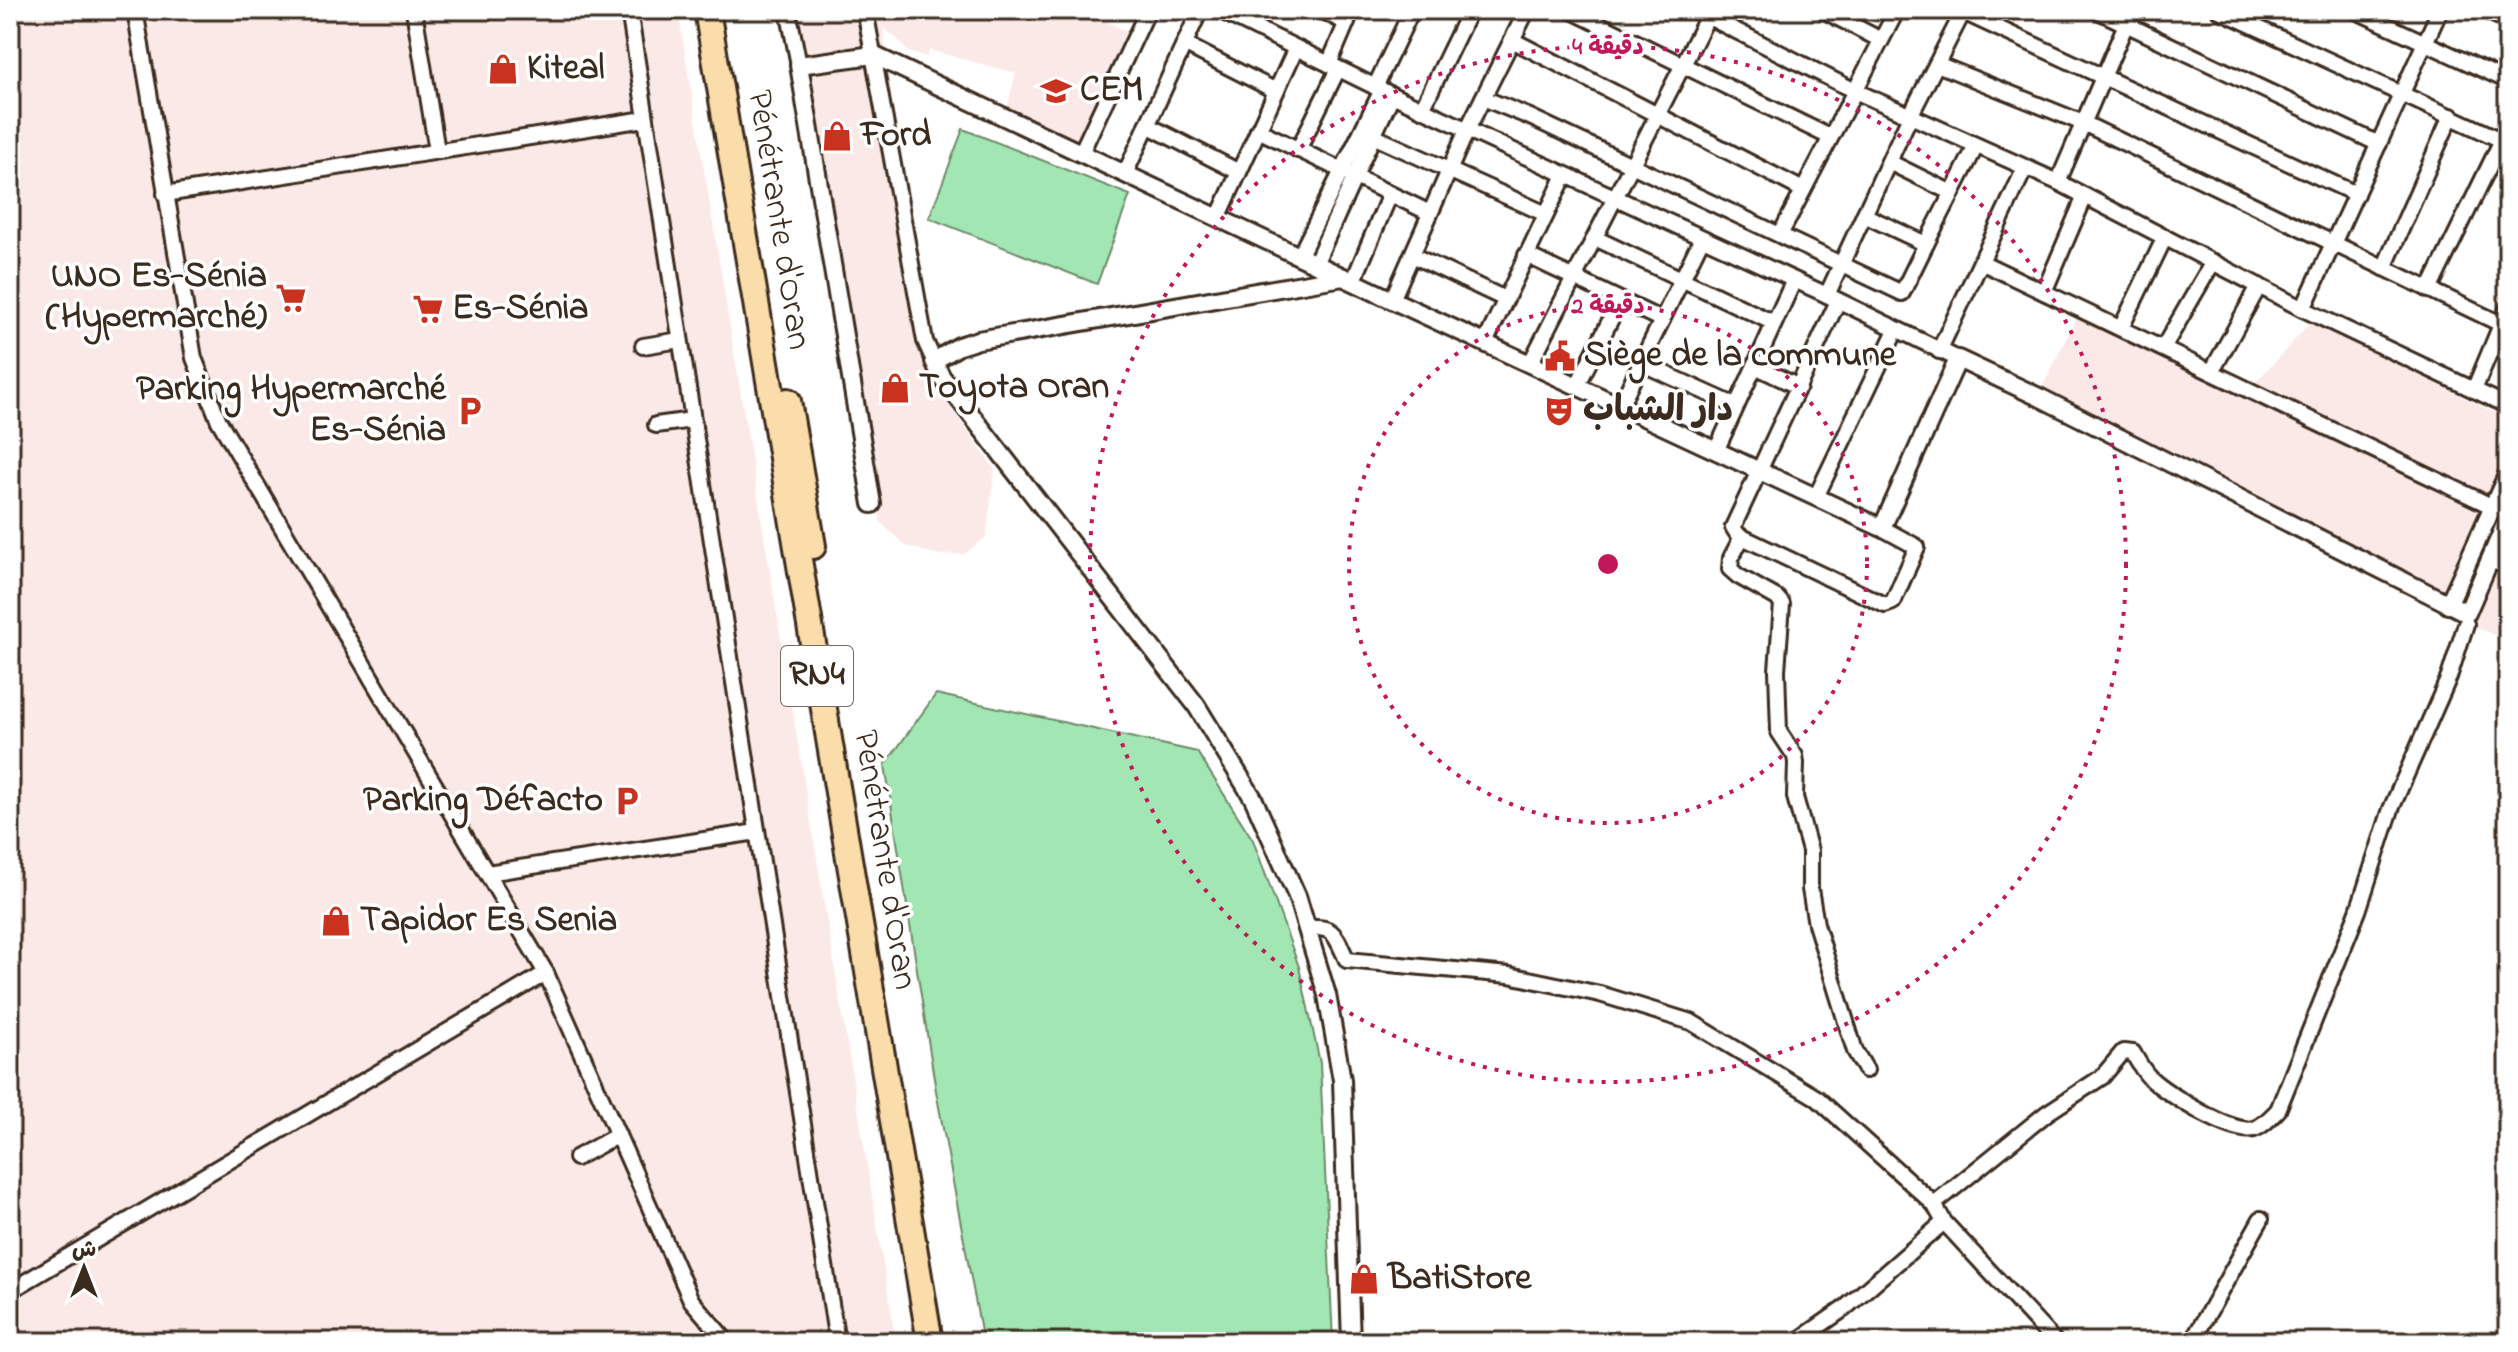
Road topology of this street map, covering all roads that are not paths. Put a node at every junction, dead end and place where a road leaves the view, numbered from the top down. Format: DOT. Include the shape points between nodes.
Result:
graph roads {
  1 [pos="135,10"];
  2 [pos="414,10"];
  3 [pos="629,10"];
  4 [pos="707,10"];
  5 [pos="723,10"];
  6 [pos="788,10"];
  7 [pos="865,10"];
  8 [pos="1148,10"];
  9 [pos="1200,10"];
  10 [pos="1219,10"];
  11 [pos="1320,10"];
  12 [pos="1412,10"];
  13 [pos="1470,10"];
  14 [pos="1527,10"];
  15 [pos="1570,10"];
  16 [pos="1823,10"];
  17 [pos="1897,10"];
  18 [pos="2096,10"];
  19 [pos="2219,10"];
  20 [pos="2354,10"];
  21 [pos="2440,10"];
  22 [pos="2484,10"];
  23 [pos="1964,11"];
  24 [pos="1705,12"];
  25 [pos="1350,16"];
  26 [pos="2129,16"];
  27 [pos="2508,21"];
  28 [pos="1512,40"];
  29 [pos="1881,40"];
  30 [pos="2426,42"];
  31 [pos="1184,44"];
  32 [pos="1296,48"];
  33 [pos="873,55"];
  34 [pos="1683,64"];
  35 [pos="1937,64"];
  36 [pos="799,65"];
  37 [pos="1333,66"];
  38 [pos="2103,77"];
  39 [pos="2508,81"];
  40 [pos="1276,91"];
  41 [pos="1383,91"];
  42 [pos="1855,91"];
  43 [pos="2403,94"];
  44 [pos="1483,98"];
  45 [pos="1422,109"];
  46 [pos="1658,114"];
  47 [pos="1910,116"];
  48 [pos="2451,116"];
  49 [pos="645,119"];
  50 [pos="2083,123"];
  51 [pos="1147,125"];
  52 [pos="1258,130"];
  53 [pos="1467,130"];
  54 [pos="1373,136"];
  55 [pos="1830,137"];
  56 [pos="2505,141"];
  57 [pos="2379,144"];
  58 [pos="1976,146"];
  59 [pos="1298,150"];
  60 [pos="437,151"];
  61 [pos="1081,153"];
  62 [pos="1889,162"];
  63 [pos="1631,166"];
  64 [pos="2025,168"];
  65 [pos="1449,170"];
  66 [pos="1239,172"];
  67 [pos="1125,174"];
  68 [pos="1348,174"];
  69 [pos="1565,175"];
  70 [pos="2058,182"];
  71 [pos="1803,190"];
  72 [pos="1952,193"];
  73 [pos="165,194"];
  74 [pos="1390,194"];
  75 [pos="2356,194"];
  76 [pos="2085,196"];
  77 [pos="1615,198"];
  78 [pos="1430,213"];
  79 [pos="1546,214"];
  80 [pos="1864,215"];
  81 [pos="1218,218"];
  82 [pos="1780,235"];
  83 [pos="2165,237"];
  84 [pos="1595,238"];
  85 [pos="1702,238"];
  86 [pos="1926,244"];
  87 [pos="2333,244"];
  88 [pos="1412,255"];
  89 [pos="1526,255"];
  90 [pos="1299,257"];
  91 [pos="1981,262"];
  92 [pos="2213,262"];
  93 [pos="1315,264"];
  94 [pos="1841,264"];
  95 [pos="2384,268"];
  96 [pos="1682,279"];
  97 [pos="1348,280"];
  98 [pos="1573,280"];
  99 [pos="1794,280"];
  100 [pos="2259,286"];
  101 [pos="2429,290"];
  102 [pos="2044,292"];
  103 [pos="1832,298"];
  104 [pos="1505,299"];
  105 [pos="1392,300"];
  106 [pos="1620,301"];
  107 [pos="2508,308"];
  108 [pos="2303,309"];
  109 [pos="1662,320"];
  110 [pos="1774,323"];
  111 [pos="2501,324"];
  112 [pos="2121,328"];
  113 [pos="1896,330"];
  114 [pos="680,340"];
  115 [pos="1485,343"];
  116 [pos="643,346"];
  117 [pos="2163,348"];
  118 [pos="1939,351"];
  119 [pos="1958,359"];
  120 [pos="934,361"];
  121 [pos="1641,363"];
  122 [pos="1530,364"];
  123 [pos="1755,366"];
  124 [pos="2212,371"];
  125 [pos="1577,386"];
  126 [pos="1799,387"];
  127 [pos="2474,390"];
  128 [pos="1620,406"];
  129 [pos="1736,406"];
  130 [pos="2508,406"];
  131 [pos="692,420"];
  132 [pos="656,425"];
  133 [pos="1716,451"];
  134 [pos="1760,471"];
  135 [pos="2508,473"];
  136 [pos="1816,497"];
  137 [pos="872,504"];
  138 [pos="2503,512"];
  139 [pos="1882,528"];
  140 [pos="1742,537"];
  141 [pos="2490,560"];
  142 [pos="2508,567"];
  143 [pos="2448,605"];
  144 [pos="2466,619"];
  145 [pos="757,832"];
  146 [pos="487,873"];
  147 [pos="1307,929"];
  148 [pos="546,973"];
  149 [pos="1866,1070"];
  150 [pos="618,1135"];
  151 [pos="576,1158"];
  152 [pos="1934,1204"];
  153 [pos="2261,1219"];
  154 [pos="1944,1222"];
  155 [pos="10,1291"];
  156 [pos="727,1342"];
  157 [pos="837,1342"];
  158 [pos="930,1342"];
  159 [pos="945,1342"];
  160 [pos="1351,1342"];
  161 [pos="1796,1342"];
  162 [pos="2055,1342"];
  163 [pos="2192,1342"];
  1 -- 73 [label="street"];
  2 -- 60 [label="street"];
  3 -- 49 [label="street"];
  4 -- 158 [label="highway, Pénétrante d'Oran / RN4"];
  5 -- 159 [label="highway, Pénétrante d'Oran / RN4"];
  6 -- 36 [label="street"];
  7 -- 33 [label="street"];
  8 -- 61 [label="street"];
  9 -- 31 [label="street"];
  10 -- 32 [label="street"];
  11 -- 25 [label="street"];
  12 -- 41 [label="street"];
  13 -- 45 [label="street"];
  14 -- 28 [label="street"];
  15 -- 34 [label="street"];
  16 -- 29 [label="street"];
  17 -- 29 [label="street"];
  18 -- 26 [label="street"];
  19 -- 43 [label="street"];
  20 -- 30 [label="street"];
  21 -- 30 [label="street"];
  22 -- 27 [label="street"];
  23 -- 35 [label="street"];
  23 -- 38 [label="street"];
  24 -- 34 [label="street"];
  24 -- 42 [label="street"];
  25 -- 37 [label="street"];
  26 -- 38 [label="street"];
  26 -- 57 [label="street"];
  28 -- 44 [label="street"];
  28 -- 46 [label="street"];
  29 -- 42 [label="street"];
  30 -- 39 [label="street"];
  30 -- 43 [label="street"];
  31 -- 40 [label="street"];
  31 -- 51 [label="street"];
  32 -- 37 [label="street"];
  32 -- 40 [label="street"];
  33 -- 36 [label="street"];
  33 -- 61 [label="street"];
  33 -- 120 [label="street" via="925,341"];
  34 -- 46 [label="street"];
  34 -- 55 [label="street"];
  35 -- 47 [label="street"];
  35 -- 50 [label="street"];
  36 -- 137 [label="street"];
  37 -- 41 [label="street"];
  37 -- 59 [label="street"];
  38 -- 50 [label="street"];
  38 -- 75 [label="street"];
  40 -- 52 [label="street"];
  41 -- 45 [label="street"];
  41 -- 54 [label="street"];
  41 -- 68 [label="street"];
  42 -- 47 [label="street"];
  42 -- 55 [label="street"];
  43 -- 48 [label="street"];
  43 -- 57 [label="street"];
  44 -- 53 [label="street"];
  44 -- 63 [label="street"];
  45 -- 53 [label="street"];
  46 -- 63 [label="street"];
  46 -- 71 [label="street"];
  47 -- 58 [label="street"];
  47 -- 62 [label="street"];
  48 -- 56 [label="street"];
  48 -- 95 [label="street"];
  49 -- 60 [label="street"];
  49 -- 114 [label="street"];
  50 -- 70 [label="street"];
  50 -- 87 [label="street"];
  51 -- 66 [label="street"];
  51 -- 67 [label="street"];
  52 -- 59 [label="street"];
  52 -- 66 [label="street"];
  53 -- 65 [label="street"];
  53 -- 69 [label="street"];
  54 -- 65 [label="street"];
  54 -- 68 [label="street"];
  55 -- 71 [label="street"];
  56 -- 101 [label="street"];
  57 -- 75 [label="street"];
  58 -- 64 [label="street"];
  58 -- 72 [label="street"];
  59 -- 68 [label="street"];
  60 -- 73 [label="street"];
  61 -- 67 [label="street"];
  62 -- 72 [label="street"];
  62 -- 80 [label="street"];
  63 -- 77 [label="street"];
  63 -- 82 [label="street"];
  64 -- 70 [label="street"];
  64 -- 91 [label="street"];
  65 -- 78 [label="street"];
  65 -- 79 [label="street"];
  66 -- 81 [label="street"];
  67 -- 81 [label="street"];
  68 -- 74 [label="street"];
  68 -- 90 [label="street"];
  68 -- 93 [label="street"];
  69 -- 77 [label="street"];
  69 -- 79 [label="street"];
  70 -- 76 [label="street"];
  71 -- 82 [label="street"];
  72 -- 86 [label="street"];
  73 -- 146 [label="street" via="194,358 219,421"];
  74 -- 78 [label="street"];
  74 -- 97 [label="street"];
  75 -- 87 [label="street"];
  76 -- 83 [label="street"];
  76 -- 102 [label="street"];
  77 -- 84 [label="street"];
  77 -- 85 [label="street"];
  78 -- 88 [label="street"];
  79 -- 89 [label="street"];
  80 -- 86 [label="street"];
  80 -- 94 [label="street"];
  81 -- 90 [label="street"];
  82 -- 94 [label="street"];
  83 -- 92 [label="street"];
  83 -- 112 [label="street"];
  84 -- 96 [label="street"];
  84 -- 98 [label="street"];
  85 -- 96 [label="street"];
  85 -- 99 [label="street"];
  86 -- 94 [label="street" via="1902,293"];
  87 -- 95 [label="street"];
  87 -- 108 [label="street"];
  88 -- 104 [label="street"];
  88 -- 105 [label="street"];
  89 -- 98 [label="street"];
  89 -- 104 [label="street"];
  90 -- 93 [label="street"];
  91 -- 102 [label="street"];
  91 -- 118 [label="street"];
  92 -- 100 [label="street"];
  92 -- 117 [label="street"];
  93 -- 97 [label="street"];
  94 -- 103 [label="street"];
  95 -- 101 [label="street"];
  96 -- 109 [label="street"];
  96 -- 110 [label="street"];
  97 -- 105 [label="street"];
  97 -- 120 [label="street" via="978,340"];
  98 -- 106 [label="street"];
  98 -- 122 [label="street"];
  99 -- 103 [label="street"];
  99 -- 110 [label="street"];
  100 -- 108 [label="street"];
  100 -- 124 [label="street"];
  101 -- 111 [label="street"];
  102 -- 112 [label="street"];
  103 -- 113 [label="street"];
  103 -- 126 [label="street"];
  104 -- 115 [label="street"];
  105 -- 115 [label="street"];
  106 -- 109 [label="street"];
  106 -- 125 [label="street"];
  107 -- 111 [label="street"];
  108 -- 127 [label="street"];
  109 -- 121 [label="street"];
  110 -- 123 [label="street"];
  111 -- 127 [label="street"];
  112 -- 117 [label="street"];
  113 -- 118 [label="street"];
  113 -- 136 [label="street"];
  114 -- 116 [label="street"];
  114 -- 131 [label="street"];
  115 -- 122 [label="street"];
  117 -- 124 [label="street"];
  118 -- 119 [label="street"];
  119 -- 139 [label="street"];
  119 -- 143 [label="street"];
  120 -- 147 [label="street" via="1196,705 1253,798"];
  121 -- 128 [label="street"];
  121 -- 129 [label="street"];
  122 -- 125 [label="street"];
  123 -- 126 [label="street"];
  123 -- 129 [label="street"];
  124 -- 138 [label="street"];
  125 -- 128 [label="street"];
  126 -- 134 [label="street"];
  127 -- 130 [label="street"];
  128 -- 133 [label="street"];
  129 -- 133 [label="street"];
  131 -- 132 [label="street"];
  131 -- 145 [label="street"];
  133 -- 134 [label="street"];
  134 -- 136 [label="street"];
  134 -- 140 [label="street" via="1734,523"];
  135 -- 138 [label="street"];
  136 -- 139 [label="street"];
  138 -- 141 [label="street"];
  138 -- 143 [label="street"];
  139 -- 140 [label="street" via="1917,547 1893,602 1885,605"];
  140 -- 149 [label="street" via="1730,569 1783,607 1779,732 1795,756 1795,797 1810,851 1816,924 1855,1051"];
  141 -- 142 [label="street"];
  141 -- 144 [label="street"];
  143 -- 144 [label="street"];
  144 -- 152 [label="street" via="2449,677 2391,809 2358,911 2278,1110 2254,1129 2238,1130 2161,1088 2133,1053 2123,1052 2102,1077 2047,1113"];
  145 -- 146 [label="street"];
  145 -- 157 [label="street"];
  146 -- 148 [label="street"];
  147 -- 152 [label="street" via="1333,932 1347,960 1509,975 1600,994 1691,1022 1817,1098"];
  147 -- 160 [label="street" via="1327,995 1342,1080"];
  148 -- 150 [label="street"];
  148 -- 155 [label="street"];
  150 -- 151 [label="street"];
  150 -- 156 [label="street" via="691,1300"];
  152 -- 154 [label="street"];
  153 -- 163 [label="street"];
  154 -- 161 [label="street" via="1845,1308"];
  154 -- 162 [label="street"];
}
